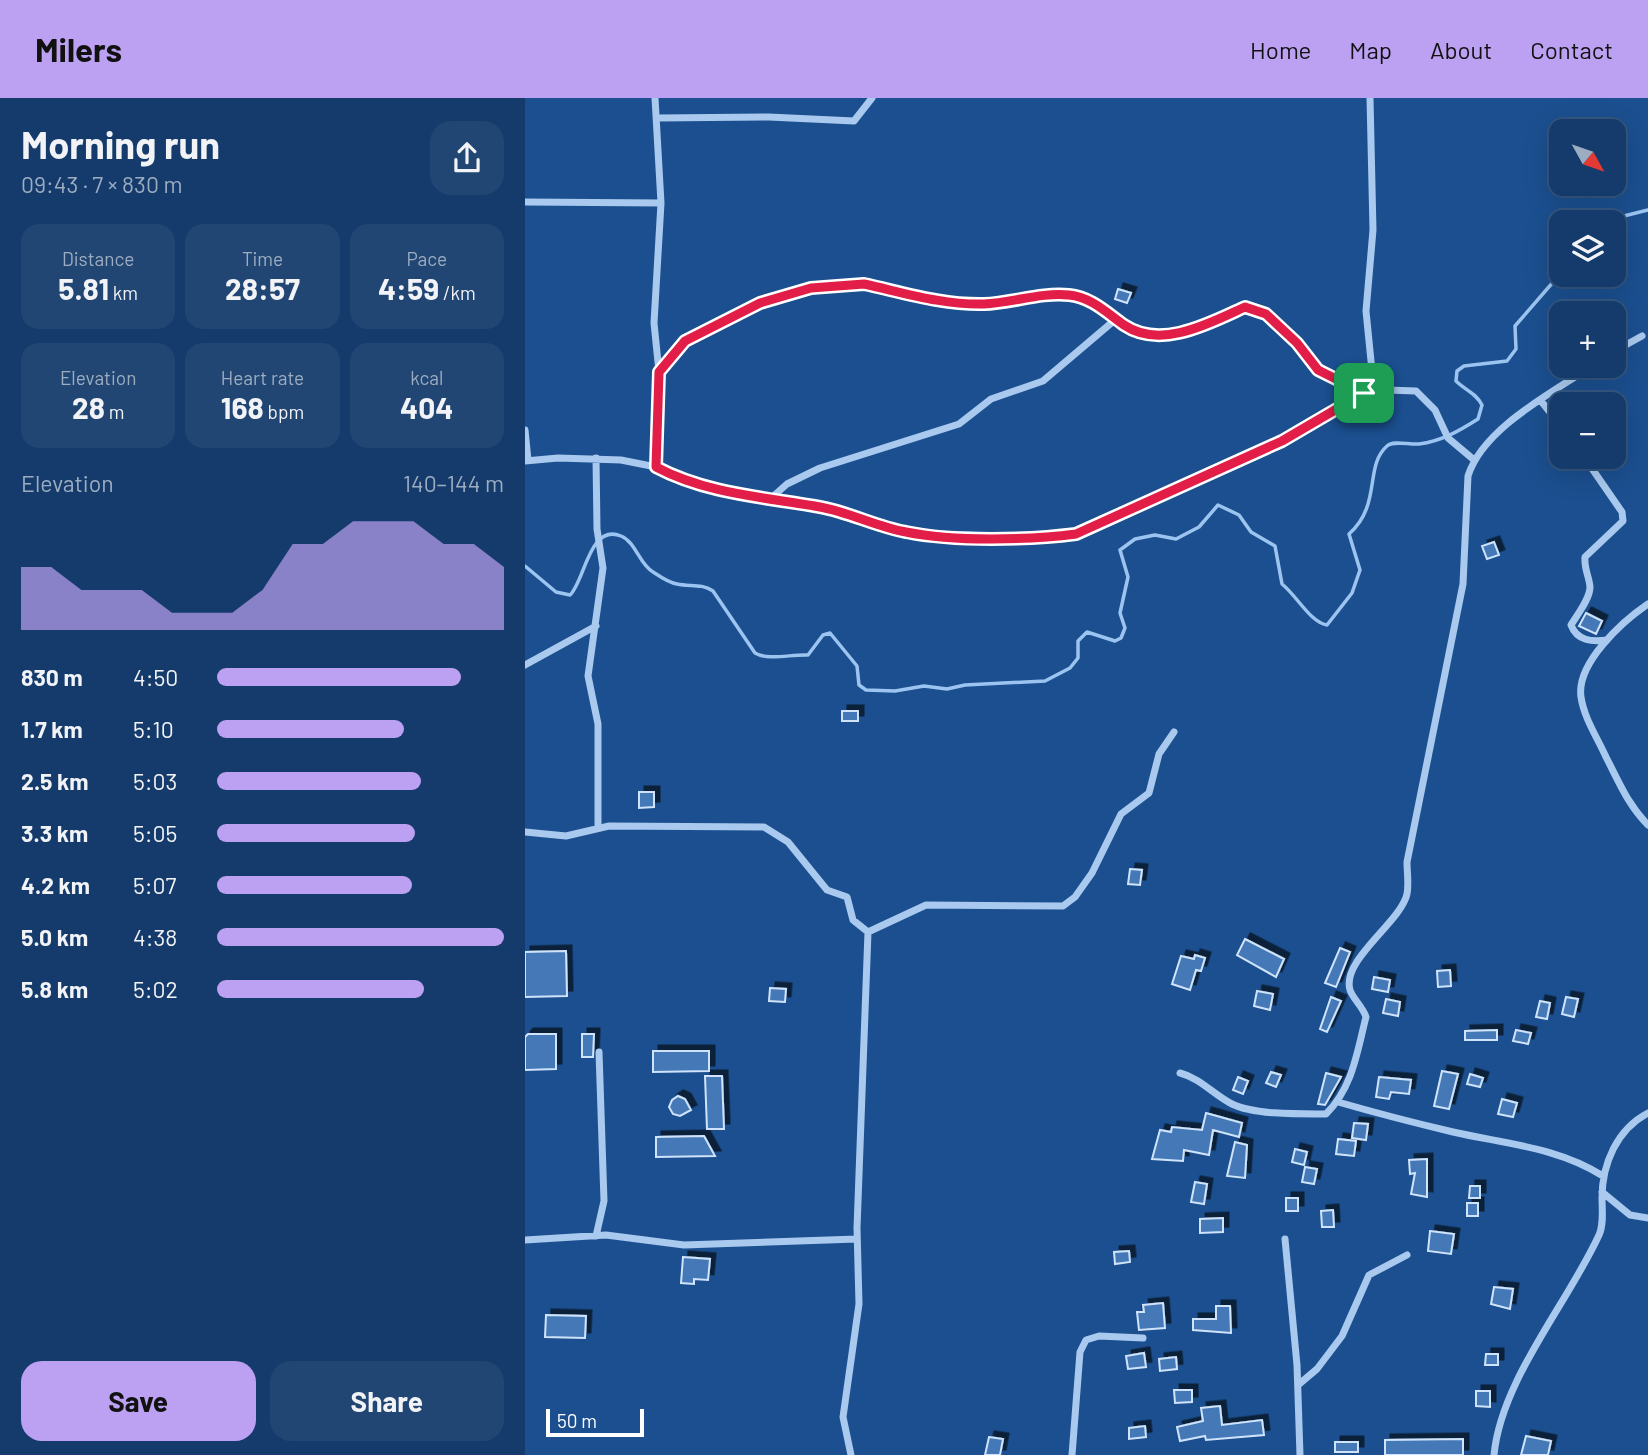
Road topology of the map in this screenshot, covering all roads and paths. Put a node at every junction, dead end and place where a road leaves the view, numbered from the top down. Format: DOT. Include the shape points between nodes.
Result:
graph roads {
  1 [pos="655,98"];
  2 [pos="872,98"];
  3 [pos="1370,98"];
  4 [pos="658,118"];
  5 [pos="525,202"];
  6 [pos="661,203"];
  7 [pos="1116,319"];
  8 [pos="1642,336"];
  9 [pos="1626,345"];
  10 [pos="659,372"];
  11 [pos="1575,378"];
  12 [pos="1373,382"];
  13 [pos="1364,393"];
  14 [pos="1541,401"];
  15 [pos="1549,411"];
  16 [pos="525,430"];
  17 [pos="596,458"];
  18 [pos="1473,460"];
  19 [pos="527,461"];
  20 [pos="656,467"];
  21 [pos="1592,469"];
  22 [pos="769,500"];
  23 [pos="1648,604"];
  24 [pos="596,626"];
  25 [pos="1607,640"];
  26 [pos="525,665"];
  27 [pos="1174,732"];
  28 [pos="1648,825"];
  29 [pos="598,828"];
  30 [pos="525,832"];
  31 [pos="868,932"];
  32 [pos="599,1052"];
  33 [pos="1180,1073"];
  34 [pos="1338,1102"];
  35 [pos="1648,1113"];
  36 [pos="1603,1176"];
  37 [pos="1602,1192"];
  38 [pos="1648,1217"];
  39 [pos="596,1236"];
  40 [pos="1285,1239"];
  41 [pos="525,1240"];
  42 [pos="857,1240"];
  43 [pos="1407,1255"];
  44 [pos="1143,1338"];
  45 [pos="1298,1385"];
  46 [pos="851,1455"];
  47 [pos="1072,1455"];
  48 [pos="1300,1455"];
  49 [pos="1494,1455"];
  1 -- 4 [label="street"];
  2 -- 4 [label="street" via="854,121"];
  3 -- 12 [label="street" via="1373,230 1366,311"];
  4 -- 6 [label="street"];
  5 -- 6 [label="street"];
  6 -- 10 [label="street" via="654,323"];
  7 -- 10 [label="street" via="1092,301 1069,295 987,304 943,303 864,284 811,288 718,322 685,341"];
  7 -- 13 [label="street" via="1150,336 1196,329 1245,307 1266,314 1318,370"];
  7 -- 22 [label="street" via="1043,381 991,399 959,424 820,468 787,484"];
  8 -- 9 [label="street"];
  10 -- 20 [label="street"];
  11 -- 14 [label="street"];
  12 -- 13 [label="street"];
  12 -- 18 [label="street" via="1387,390 1416,391 1435,410 1448,438"];
  13 -- 22 [label="street" via="1282,441 1076,534 907,533 821,507"];
  14 -- 15 [label="street"];
  14 -- 18 [label="street" via="1508,424"];
  16 -- 19 [label="street"];
  17 -- 19 [label="street"];
  17 -- 20 [label="street"];
  17 -- 24 [label="street" via="597,529 603,568"];
  18 -- 34 [label="street" via="1468,476 1462,584 1407,862 1406,895 1349,982 1366,1017 1356,1063"];
  20 -- 22 [label="street" via="681,481"];
  21 -- 25 [label="street" via="1622,512 1623,521 1585,557 1590,592 1571,625 1582,638"];
  23 -- 25 [label="street"];
  24 -- 26 [label="street"];
  24 -- 29 [label="street" via="588,676 598,724"];
  25 -- 28 [label="street" via="1584,674 1581,695 1588,722 1630,807"];
  27 -- 31 [label="street" via="1159,754 1149,793 1121,814 1091,873 1063,906 926,905"];
  29 -- 30 [label="street" via="566,836"];
  29 -- 31 [label="street" via="764,827 788,842 827,890 847,897 853,920"];
  31 -- 42 [label="street"];
  32 -- 39 [label="street" via="604,1201"];
  33 -- 34 [label="street" via="1192,1076 1235,1106 1327,1114"];
  34 -- 36 [label="street" via="1452,1132 1552,1151"];
  35 -- 36 [label="street" via="1618,1141"];
  36 -- 37 [label="street"];
  37 -- 38 [label="street" via="1630,1215"];
  37 -- 49 [label="street" via="1601,1231 1513,1391"];
  39 -- 41 [label="street"];
  39 -- 42 [label="street" via="684,1245"];
  40 -- 45 [label="street"];
  42 -- 46 [label="street" via="859,1304 843,1417"];
  43 -- 45 [label="street" via="1369,1275 1342,1336"];
  44 -- 47 [label="street" via="1099,1336 1086,1340 1080,1352"];
  45 -- 48 [label="street"];
}
